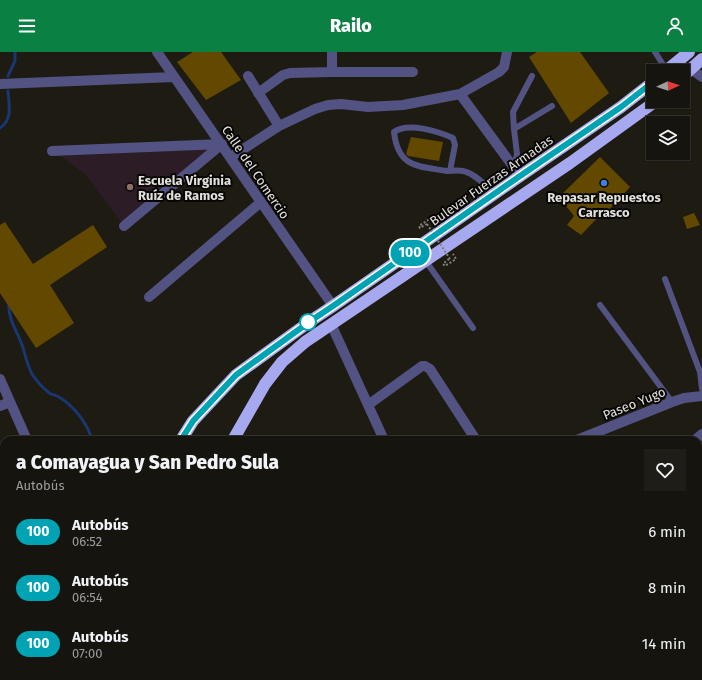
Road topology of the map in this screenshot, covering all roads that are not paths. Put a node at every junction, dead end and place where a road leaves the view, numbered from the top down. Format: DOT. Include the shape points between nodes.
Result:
graph roads {
  1 [pos="157,52"];
  2 [pos="332,52"];
  3 [pos="507,52"];
  4 [pos="655,52"];
  5 [pos="689,52"];
  6 [pos="702,59"];
  7 [pos="662,64"];
  8 [pos="674,64"];
  9 [pos="690,70"];
  10 [pos="332,72"];
  11 [pos="413,72"];
  12 [pos="690,74"];
  13 [pos="248,76"];
  14 [pos="532,76"];
  15 [pos="702,77"];
  16 [pos="174,78"];
  17 [pos="0,84"];
  18 [pos="646,87"];
  19 [pos="258,93"];
  20 [pos="460,94"];
  21 [pos="552,106"];
  22 [pos="646,108"];
  23 [pos="279,126"];
  24 [pos="514,129"];
  25 [pos="222,144"];
  26 [pos="52,151"];
  27 [pos="231,157"];
  28 [pos="450,171"];
  29 [pos="517,172"];
  30 [pos="495,194"];
  31 [pos="260,202"];
  32 [pos="124,226"];
  33 [pos="425,260"];
  34 [pos="665,279"];
  35 [pos="149,297"];
  36 [pos="600,305"];
  37 [pos="333,306"];
  38 [pos="331,324"];
  39 [pos="473,328"];
  40 [pos="0,379"];
  41 [pos="702,389"];
  42 [pos="702,396"];
  43 [pos="10,402"];
  44 [pos="672,402"];
  45 [pos="368,405"];
  46 [pos="0,406"];
  47 [pos="193,421"];
  48 [pos="25,436"];
  49 [pos="184,436"];
  50 [pos="193,436"];
  51 [pos="236,436"];
  52 [pos="382,436"];
  53 [pos="473,436"];
  54 [pos="587,436"];
  1 -- 16 [label="street, Calle del Comercio"];
  2 -- 10 [label="street"];
  3 -- 20 [label="street" via="504,68"];
  4 -- 7 [label="lane"];
  5 -- 8 [label="highway"];
  6 -- 9 [label="highway"];
  10 -- 11 [label="street"];
  10 -- 19 [label="street" via="283,74"];
  12 -- 15 [label="street"];
  13 -- 19 [label="street"];
  14 -- 24 [label="lane" via="514,112"];
  16 -- 17 [label="street"];
  16 -- 25 [label="street, Calle del Comercio"];
  18 -- 29 [label="highway, Bulevar Fuerzas Armadas" via="621,107"];
  19 -- 23 [label="street"];
  20 -- 23 [label="street" via="403,105 328,105 315,108"];
  20 -- 29 [label="street"];
  21 -- 24 [label="lane"];
  22 -- 33 [label="highway" via="570,163"];
  23 -- 27 [label="street"];
  24 -- 29 [label="lane" via="518,154"];
  25 -- 26 [label="street"];
  25 -- 27 [label="street, Calle del Comercio"];
  25 -- 32 [label="street"];
  27 -- 31 [label="street, Calle del Comercio"];
  28 -- 28 [label="lane" via="416,166 404,160 395,144 394,132 400,128 411,127 453,138"];
  28 -- 30 [label="lane" via="464,171 480,180"];
  29 -- 30 [label="highway, Bulevar Fuerzas Armadas"];
  30 -- 37 [label="highway, Bulevar Fuerzas Armadas"];
  31 -- 35 [label="street"];
  31 -- 37 [label="street, Calle del Comercio"];
  33 -- 38 [label="highway"];
  33 -- 39 [label="lane"];
  34 -- 41 [label="lane" via="700,372"];
  36 -- 44 [label="lane"];
  37 -- 47 [label="highway, Bulevar Fuerzas Armadas" via="236,375"];
  38 -- 45 [label="street"];
  38 -- 51 [label="highway" via="282,362 264,384"];
  40 -- 43 [label="street"];
  42 -- 44 [label="street, Paseo Yugo"];
  43 -- 46 [label="street"];
  43 -- 48 [label="street"];
  44 -- 54 [label="street, Paseo Yugo"];
  45 -- 52 [label="street"];
  45 -- 53 [label="street" via="425,366 430,369"];
  47 -- 49 [label="highway, Bulevar Fuerzas Armadas"];
  47 -- 50 [label="highway"];
}
